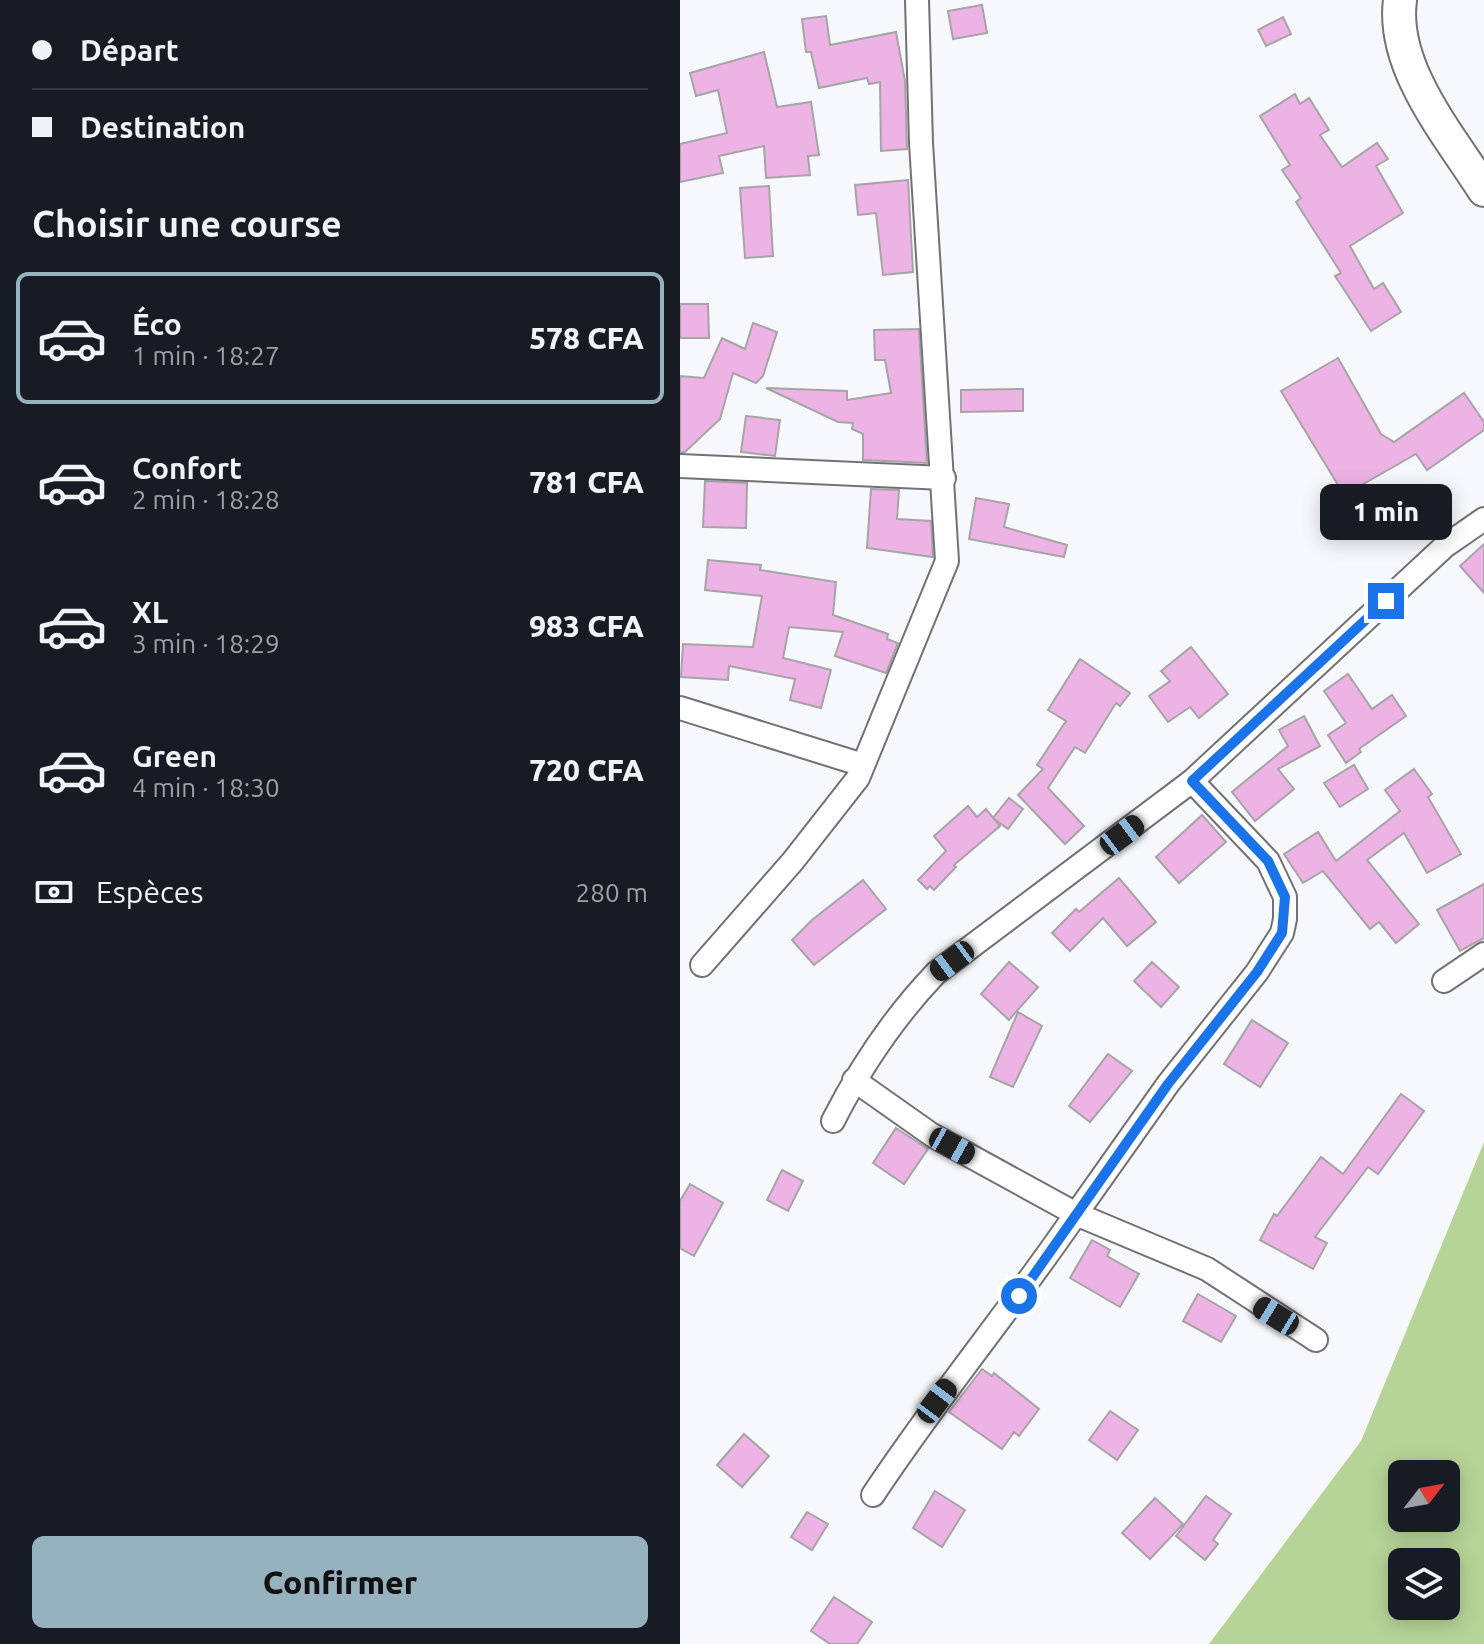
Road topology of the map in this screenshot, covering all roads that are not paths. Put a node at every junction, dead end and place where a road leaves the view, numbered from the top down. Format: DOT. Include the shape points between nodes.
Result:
graph roads {
  1 [pos="917,0"];
  2 [pos="1400,0"];
  3 [pos="1484,190"];
  4 [pos="680,466"];
  5 [pos="944,478"];
  6 [pos="1484,519"];
  7 [pos="680,708"];
  8 [pos="863,765"];
  9 [pos="1192,781"];
  10 [pos="1484,954"];
  11 [pos="702,965"];
  12 [pos="1444,981"];
  13 [pos="854,1080"];
  14 [pos="833,1121"];
  15 [pos="1076,1214"];
  16 [pos="1316,1340"];
  17 [pos="873,1495"];
  1 -- 5 [label="street" via="921,143"];
  2 -- 3 [label="main road" via="1406,55 1429,104"];
  4 -- 5 [label="street"];
  5 -- 8 [label="street" via="947,561"];
  6 -- 9 [label="street" via="1445,546"];
  7 -- 8 [label="street"];
  8 -- 11 [label="street" via="793,861"];
  9 -- 13 [label="street" via="936,973 904,1006"];
  9 -- 15 [label="street" via="1268,861 1285,897 1282,933"];
  10 -- 12 [label="street"];
  13 -- 14 [label="street"];
  13 -- 15 [label="street" via="932,1135"];
  15 -- 16 [label="street" via="1207,1269"];
  15 -- 17 [label="street"];
}
